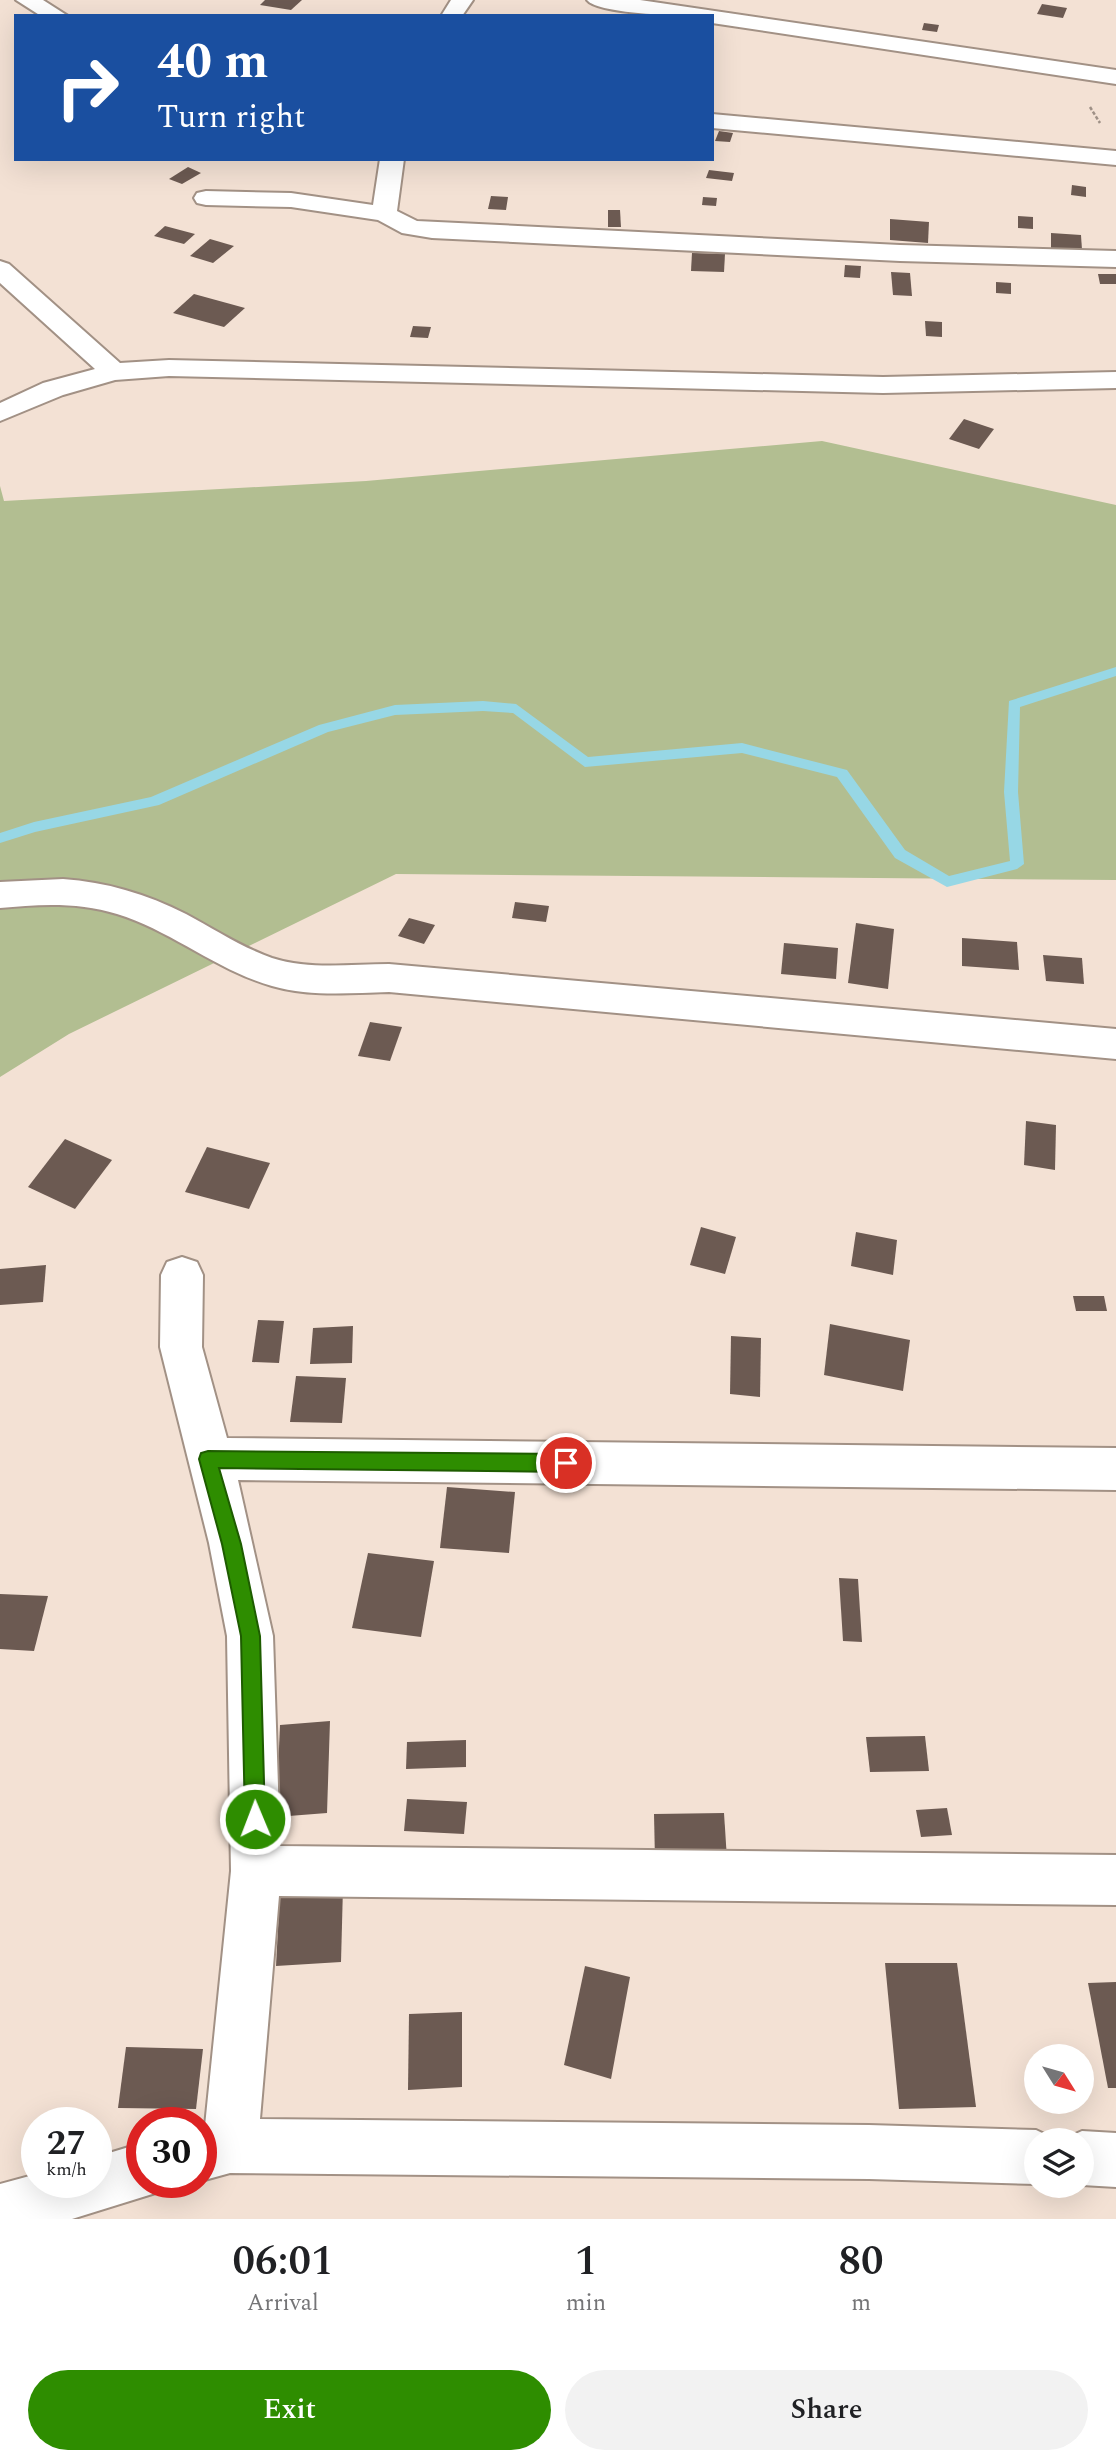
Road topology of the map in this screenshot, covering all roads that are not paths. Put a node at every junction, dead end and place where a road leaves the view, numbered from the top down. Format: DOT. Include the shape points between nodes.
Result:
graph roads {
  1 [pos="27,0"];
  2 [pos="598,0"];
  3 [pos="640,3"];
  4 [pos="54,14"];
  5 [pos="693,14"];
  6 [pos="714,17"];
  7 [pos="1116,78"];
  8 [pos="714,121"];
  9 [pos="1116,158"];
  10 [pos="392,161"];
  11 [pos="206,198"];
  12 [pos="384,214"];
  13 [pos="1116,259"];
  14 [pos="0,269"];
  15 [pos="114,372"];
  16 [pos="1116,380"];
  17 [pos="0,413"];
  18 [pos="0,895"];
  19 [pos="1116,1044"];
  20 [pos="182,1275"];
  21 [pos="208,1459"];
  22 [pos="1116,1469"];
  23 [pos="256,1871"];
  24 [pos="1116,1880"];
  25 [pos="217,2136"];
  26 [pos="217,2150"];
  27 [pos="1024,2157"];
  28 [pos="1094,2159"];
  29 [pos="1116,2160"];
  30 [pos="126,2176"];
  31 [pos="0,2212"];
  1 -- 4 [label="street"];
  2 -- 3 [label="street"];
  3 -- 5 [label="street"];
  6 -- 7 [label="street"];
  8 -- 9 [label="street"];
  10 -- 12 [label="street"];
  11 -- 12 [label="street" via="291,201"];
  12 -- 13 [label="street" via="411,228 432,231"];
  14 -- 15 [label="street"];
  15 -- 16 [label="street" via="169,368 883,385"];
  15 -- 17 [label="street" via="54,389"];
  18 -- 19 [label="street" via="49,889 116,899 217,949 272,972 305,979 389,978"];
  20 -- 21 [label="street" via="181,1347"];
  21 -- 22 [label="street"];
  21 -- 23 [label="street" via="232,1544 250,1636"];
  23 -- 24 [label="street"];
  23 -- 25 [label="street"];
  26 -- 27 [label="street"];
  28 -- 29 [label="street"];
  30 -- 31 [label="street"];
}
